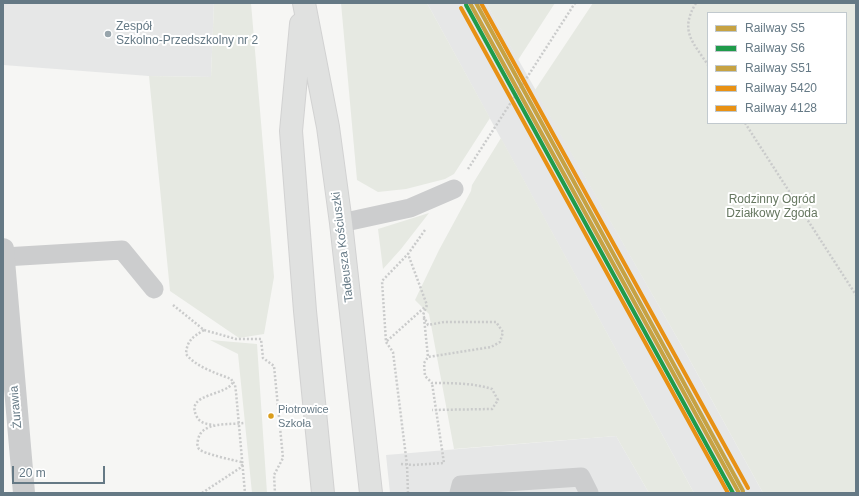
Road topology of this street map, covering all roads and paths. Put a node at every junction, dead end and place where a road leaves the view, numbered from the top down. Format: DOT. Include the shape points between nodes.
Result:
graph roads {
  1 [pos="304,3"];
  2 [pos="575,3"];
  3 [pos="696,3"];
  4 [pos="707,63"];
  5 [pos="746,124"];
  6 [pos="466,173"];
  7 [pos="454,189"];
  8 [pos="341,223"];
  9 [pos="427,228"];
  10 [pos="3,253"];
  11 [pos="408,254"];
  12 [pos="154,289"];
  13 [pos="856,295"];
  14 [pos="427,305"];
  15 [pos="423,315"];
  16 [pos="204,330"];
  17 [pos="386,342"];
  18 [pos="428,357"];
  19 [pos="233,382"];
  20 [pos="432,383"];
  21 [pos="432,410"];
  22 [pos="437,410"];
  23 [pos="244,423"];
  24 [pos="239,424"];
  25 [pos="214,425"];
  26 [pos="401,464"];
  27 [pos="242,465"];
  28 [pos="407,465"];
  29 [pos="24,493"];
  30 [pos="202,493"];
  31 [pos="245,493"];
  32 [pos="275,493"];
  33 [pos="323,493"];
  34 [pos="371,493"];
  35 [pos="408,493"];
  36 [pos="459,493"];
  37 [pos="589,493"];
  1 -- 8 [label="main road, Tadeusza Kościuszki" via="328,127"];
  1 -- 33 [label="main road, Tadeusza Kościuszki" via="291,131"];
  2 -- 6 [label="path"];
  3 -- 4 [label="path" via="688,18 689,36"];
  5 -- 13 [label="path"];
  7 -- 8 [label="lane" via="410,208"];
  8 -- 34 [label="main road, Tadeusza Kościuszki"];
  9 -- 11 [label="path"];
  10 -- 12 [label="lane" via="122,250"];
  10 -- 29 [label="street, Żurawia"];
  11 -- 14 [label="path"];
  11 -- 17 [label="path" via="382,281"];
  12 -- 16 [label="path"];
  14 -- 15 [label="path"];
  14 -- 17 [label="path"];
  15 -- 18 [label="path"];
  15 -- 18 [label="path" via="428,325 444,322 496,322 503,332 500,342 491,348"];
  16 -- 19 [label="path" via="186,346 186,354 190,360"];
  16 -- 32 [label="path" via="236,339 261,339 263,358 274,366 283,458 274,475"];
  17 -- 28 [label="path" via="393,352"];
  18 -- 20 [label="path" via="424,363 425,376"];
  19 -- 24 [label="path"];
  19 -- 25 [label="path" via="229,387 198,400 194,407 197,418 203,423"];
  20 -- 22 [label="path"];
  20 -- 22 [label="path" via="484,386 492,389 498,400 492,409"];
  21 -- 22 [label="path"];
  22 -- 28 [label="path" via="444,463"];
  23 -- 24 [label="path"];
  24 -- 25 [label="path"];
  24 -- 27 [label="path"];
  25 -- 27 [label="path" via="198,436 199,449 241,462"];
  26 -- 28 [label="path"];
  27 -- 30 [label="path"];
  27 -- 31 [label="path"];
  28 -- 35 [label="path"];
  36 -- 37 [label="lane" via="461,485 581,477"];
}
